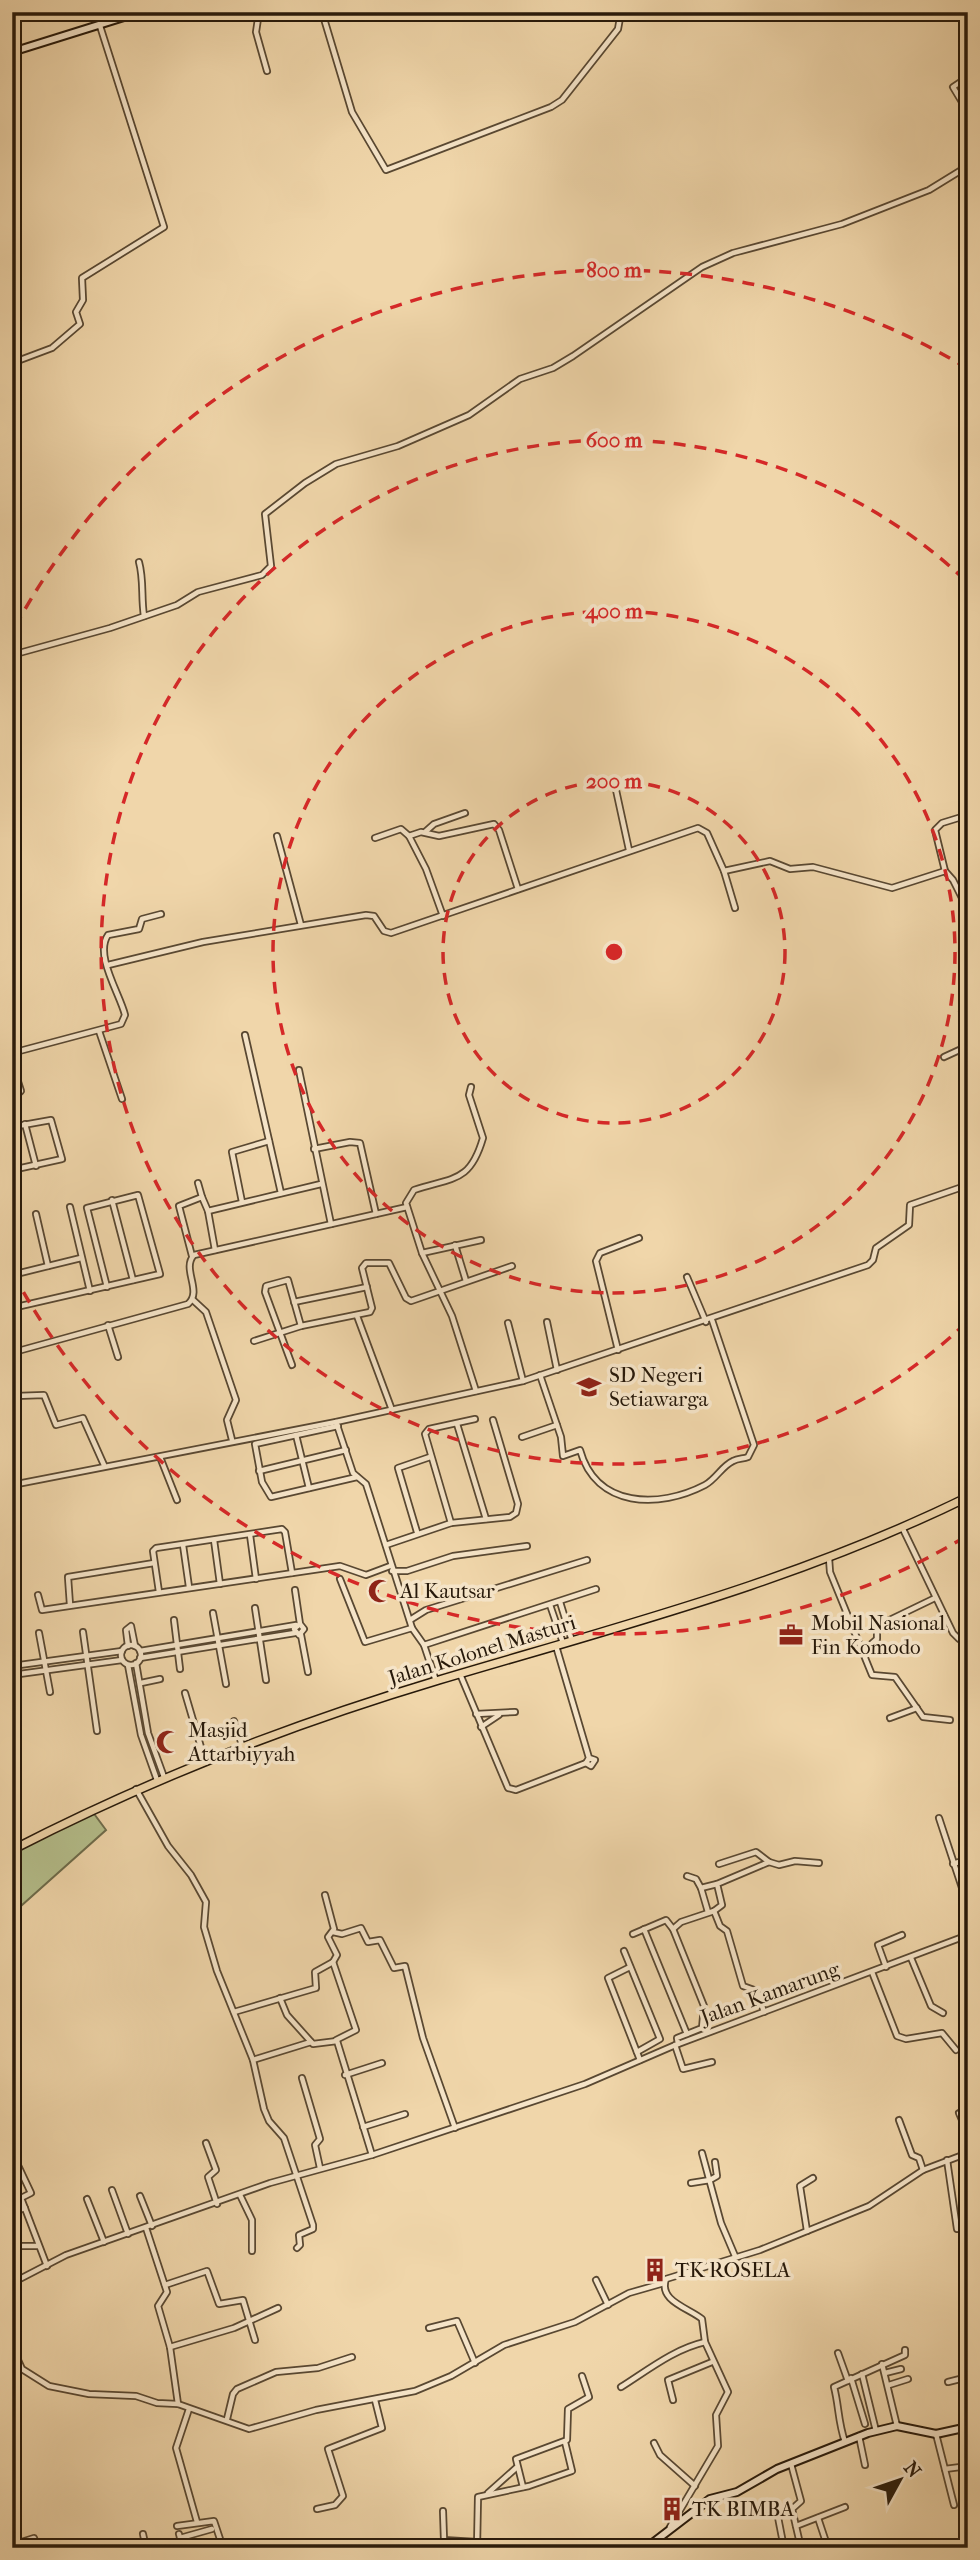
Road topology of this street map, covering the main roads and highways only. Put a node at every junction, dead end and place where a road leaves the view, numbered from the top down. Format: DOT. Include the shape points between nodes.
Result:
graph roads {
  1 [pos="965,1499"];
  2 [pos="12,1850"];
  1 -- 2 [label="main road, Jalan Kolonel Masturi" via="829,1558 721,1598 436,1681 205,1761"];
}
